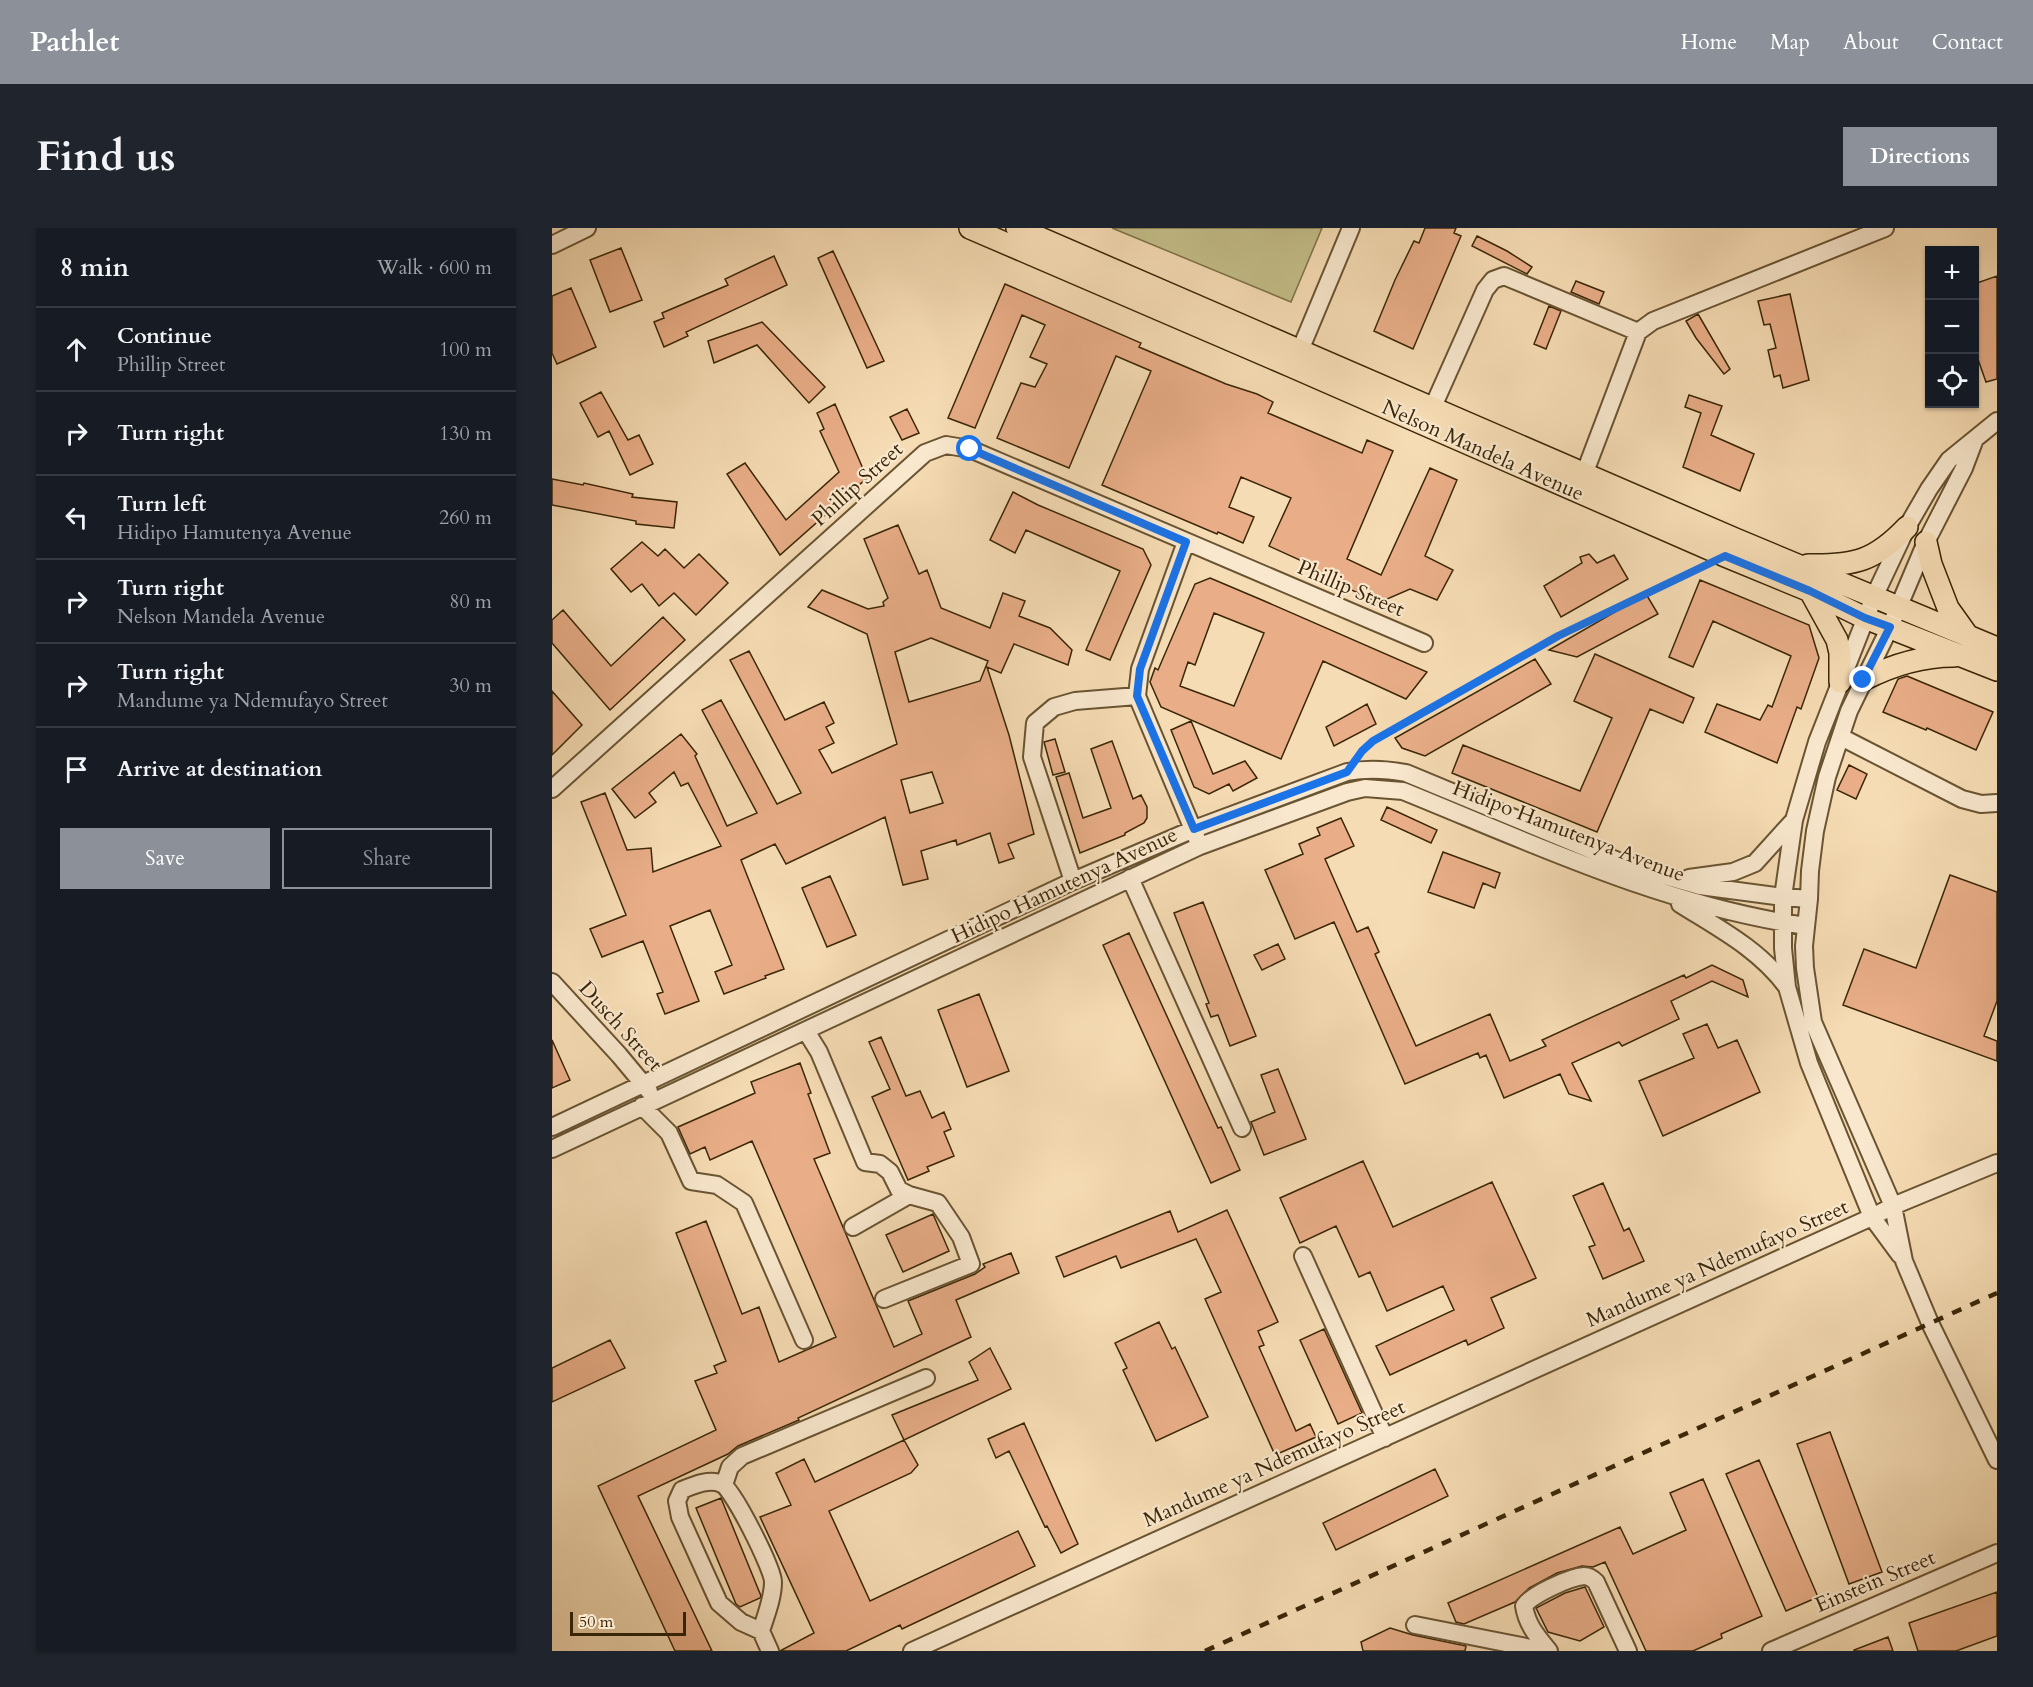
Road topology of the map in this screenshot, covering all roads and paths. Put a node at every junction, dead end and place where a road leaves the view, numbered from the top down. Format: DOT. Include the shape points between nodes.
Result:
graph roads {
  1 [pos="587,228"];
  2 [pos="970,228"];
  3 [pos="1017,228"];
  4 [pos="1351,228"];
  5 [pos="1885,228"];
  6 [pos="552,245"];
  7 [pos="1638,332"];
  8 [pos="1297,359"];
  9 [pos="1432,409"];
  10 [pos="1997,421"];
  11 [pos="1975,439"];
  12 [pos="1585,472"];
  13 [pos="1907,527"];
  14 [pos="1186,542"];
  15 [pos="1926,542"];
  16 [pos="1725,556"];
  17 [pos="1799,565"];
  18 [pos="1810,591"];
  19 [pos="1874,597"];
  20 [pos="1899,607"];
  21 [pos="1865,618"];
  22 [pos="1890,627"];
  23 [pos="1424,643"];
  24 [pos="1966,646"];
  25 [pos="1997,648"];
  26 [pos="1997,670"];
  27 [pos="1863,680"];
  28 [pos="1840,682"];
  29 [pos="1137,696"];
  30 [pos="1841,737"];
  31 [pos="1347,772"];
  32 [pos="552,789"];
  33 [pos="1997,803"];
  34 [pos="1794,820"];
  35 [pos="1194,829"];
  36 [pos="1200,846"];
  37 [pos="1130,878"];
  38 [pos="1676,879"];
  39 [pos="1073,881"];
  40 [pos="1665,894"];
  41 [pos="1783,897"];
  42 [pos="1809,899"];
  43 [pos="1783,923"];
  44 [pos="1806,926"];
  45 [pos="552,982"];
  46 [pos="1787,987"];
  47 [pos="806,1031"];
  48 [pos="643,1083"];
  49 [pos="649,1103"];
  50 [pos="552,1127"];
  51 [pos="1242,1128"];
  52 [pos="552,1149"];
  53 [pos="1997,1163"];
  54 [pos="909,1195"];
  55 [pos="1893,1206"];
  56 [pos="1872,1217"];
  57 [pos="853,1227"];
  58 [pos="1303,1256"];
  59 [pos="1904,1261"];
  60 [pos="884,1299"];
  61 [pos="804,1340"];
  62 [pos="926,1378"];
  63 [pos="1385,1438"];
  64 [pos="1997,1460"];
  65 [pos="724,1485"];
  66 [pos="1997,1553"];
  67 [pos="1415,1625"];
  68 [pos="761,1631"];
  69 [pos="770,1651"];
  70 [pos="912,1651"];
  71 [pos="1547,1651"];
  72 [pos="1628,1651"];
  73 [pos="1771,1651"];
  1 -- 6 [label="street"];
  2 -- 8 [label="main road, Nelson Mandela Avenue"];
  3 -- 8 [label="main road, Nelson Mandela Avenue"];
  4 -- 8 [label="street"];
  5 -- 7 [label="street" via="1653,321"];
  7 -- 9 [label="street" via="1504,276 1493,280"];
  7 -- 12 [label="street"];
  8 -- 9 [label="main road, Nelson Mandela Avenue"];
  8 -- 16 [label="main road, Nelson Mandela Avenue"];
  9 -- 12 [label="main road, Nelson Mandela Avenue"];
  10 -- 11 [label="street, Mandume ya Ndemufayo Street"];
  11 -- 13 [label="street, Mandume ya Ndemufayo Street" via="1949,459"];
  11 -- 15 [label="street, Mandume ya Ndemufayo Street"];
  12 -- 17 [label="main road, Nelson Mandela Avenue"];
  13 -- 17 [label="main road" via="1890,546 1855,563"];
  13 -- 19 [label="street, Mandume ya Ndemufayo Street"];
  14 -- 23 [label="street, Phillip Street"];
  14 -- 29 [label="street" via="1140,669"];
  14 -- 32 [label="street, Phillip Street" via="970,449 946,445 925,453"];
  15 -- 20 [label="street, Mandume ya Ndemufayo Street"];
  15 -- 24 [label="main road" via="1931,564"];
  16 -- 18 [label="main road, Nelson Mandela Avenue"];
  16 -- 31 [label="path" via="1558,636 1373,741"];
  17 -- 19 [label="main road, Nelson Mandela Avenue"];
  18 -- 21 [label="main road, Nelson Mandela Avenue"];
  18 -- 28 [label="main road" via="1837,640"];
  19 -- 20 [label="main road, Nelson Mandela Avenue"];
  19 -- 21 [label="street, Mandume ya Ndemufayo Street"];
  20 -- 22 [label="street, Mandume ya Ndemufayo Street"];
  20 -- 24 [label="main road, Nelson Mandela Avenue"];
  21 -- 22 [label="main road, Nelson Mandela Avenue"];
  21 -- 28 [label="street, Mandume ya Ndemufayo Street"];
  22 -- 24 [label="main road, Nelson Mandela Avenue"];
  22 -- 27 [label="street, Mandume ya Ndemufayo Street"];
  24 -- 25 [label="main road, Nelson Mandela Avenue"];
  24 -- 26 [label="main road, Nelson Mandela Avenue"];
  24 -- 27 [label="main road"];
  27 -- 30 [label="street, Mandume ya Ndemufayo Street"];
  28 -- 34 [label="street, Mandume ya Ndemufayo Street"];
  29 -- 35 [label="street"];
  29 -- 39 [label="street" via="1075,701 1054,707 1035,723 1032,757"];
  30 -- 33 [label="street" via="1962,799"];
  30 -- 42 [label="street, Mandume ya Ndemufayo Street" via="1815,831"];
  31 -- 35 [label="street, Hidipo Hamutenya Avenue"];
  31 -- 38 [label="street, Hidipo Hamutenya Avenue" via="1364,768 1406,773 1630,866"];
  34 -- 38 [label="street" via="1755,863 1733,872"];
  34 -- 41 [label="street, Mandume ya Ndemufayo Street"];
  35 -- 36 [label="street"];
  35 -- 39 [label="street, Hidipo Hamutenya Avenue"];
  36 -- 37 [label="street, Hidipo Hamutenya Avenue"];
  36 -- 40 [label="street, Hidipo Hamutenya Avenue" via="1347,792 1385,788 1403,791"];
  37 -- 47 [label="street, Hidipo Hamutenya Avenue"];
  37 -- 51 [label="street"];
  38 -- 41 [label="street, Hidipo Hamutenya Avenue"];
  39 -- 48 [label="street, Hidipo Hamutenya Avenue"];
  40 -- 43 [label="street, Hidipo Hamutenya Avenue"];
  40 -- 46 [label="street" via="1753,952"];
  41 -- 42 [label="street, Hidipo Hamutenya Avenue"];
  41 -- 43 [label="street, Mandume ya Ndemufayo Street"];
  42 -- 44 [label="street, Mandume ya Ndemufayo Street"];
  43 -- 44 [label="street, Hidipo Hamutenya Avenue"];
  43 -- 46 [label="street, Mandume ya Ndemufayo Street"];
  44 -- 55 [label="street, Mandume ya Ndemufayo Street" via="1805,968 1813,1022"];
  45 -- 48 [label="street, Dusch Street"];
  46 -- 56 [label="street, Mandume ya Ndemufayo Street" via="1809,1063"];
  47 -- 49 [label="street, Hidipo Hamutenya Avenue"];
  47 -- 54 [label="street" via="819,1052 865,1162 880,1164 890,1172 899,1190"];
  48 -- 49 [label="street, Dusch Street"];
  48 -- 50 [label="street, Hidipo Hamutenya Avenue"];
  49 -- 52 [label="street, Hidipo Hamutenya Avenue"];
  49 -- 61 [label="street, Dusch Street" via="669,1133 691,1181 717,1185 744,1203"];
  53 -- 55 [label="street"];
  54 -- 57 [label="street"];
  54 -- 60 [label="street" via="938,1203 961,1237 971,1264"];
  55 -- 56 [label="street"];
  55 -- 59 [label="street, Mandume ya Ndemufayo Street"];
  56 -- 59 [label="street"];
  56 -- 63 [label="street, Mandume ya Ndemufayo Street"];
  58 -- 63 [label="street"];
  59 -- 64 [label="street"];
  62 -- 65 [label="street" via="742,1456 730,1467"];
  63 -- 70 [label="street, Mandume ya Ndemufayo Street"];
  65 -- 68 [label="street" via="734,1497 773,1579"];
  65 -- 68 [label="street" via="713,1482 682,1490 677,1501 680,1517 719,1603 741,1622"];
  66 -- 73 [label="street, Einstein Street"];
  67 -- 71 [label="street"];
  68 -- 69 [label="street"];
  71 -- 72 [label="street" via="1530,1626 1524,1606 1527,1600 1585,1576 1596,1582"];
}
